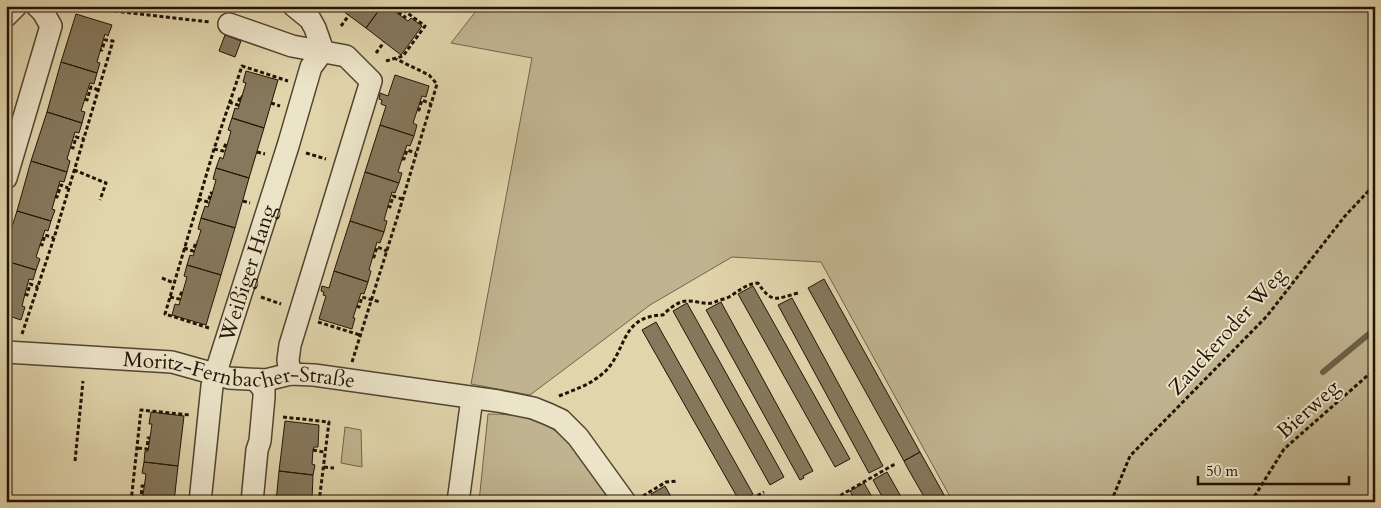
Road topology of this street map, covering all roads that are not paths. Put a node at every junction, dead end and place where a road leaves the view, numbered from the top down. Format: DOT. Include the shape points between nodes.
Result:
graph roads {
  1 [pos="16,6"];
  2 [pos="37,6"];
  3 [pos="294,6"];
  4 [pos="6,16"];
  5 [pos="220,23"];
  6 [pos="323,51"];
  7 [pos="6,178"];
  8 [pos="6,352"];
  9 [pos="290,374"];
  10 [pos="215,375"];
  11 [pos="256,380"];
  12 [pos="472,398"];
  13 [pos="633,500"];
  14 [pos="200,502"];
  15 [pos="252,502"];
  16 [pos="458,502"];
  1 -- 4 [label="street"];
  2 -- 7 [label="street" via="51,26"];
  3 -- 6 [label="street" via="316,28"];
  5 -- 6 [label="street" via="292,46"];
  6 -- 9 [label="street" via="346,56 371,81 290,345"];
  6 -- 10 [label="street, Weißiger Hang" via="311,67"];
  8 -- 10 [label="street, Moritz-Fernbacher-Straße" via="172,362"];
  9 -- 11 [label="street, Moritz-Fernbacher-Straße"];
  9 -- 12 [label="street, Moritz-Fernbacher-Straße"];
  10 -- 11 [label="street, Moritz-Fernbacher-Straße"];
  10 -- 14 [label="street, Weißiger Hang"];
  11 -- 15 [label="street" via="264,390 264,397"];
  12 -- 13 [label="street, Moritz-Fernbacher-Straße" via="533,408 561,420"];
  12 -- 16 [label="street"];
}
